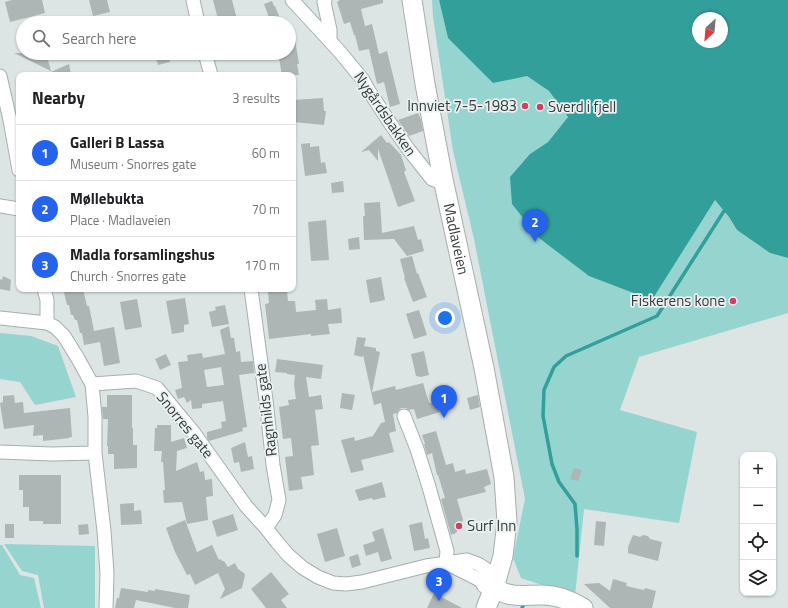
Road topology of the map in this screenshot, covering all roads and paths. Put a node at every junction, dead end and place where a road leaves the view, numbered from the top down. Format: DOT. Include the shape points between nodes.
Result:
graph roads {
  1 [pos="193,0"];
  2 [pos="292,0"];
  3 [pos="325,0"];
  4 [pos="412,0"];
  5 [pos="196,16"];
  6 [pos="330,41"];
  7 [pos="207,60"];
  8 [pos="209,72"];
  9 [pos="0,76"];
  10 [pos="16,153"];
  11 [pos="443,179"];
  12 [pos="0,206"];
  13 [pos="16,208"];
  14 [pos="45,292"];
  15 [pos="251,292"];
  16 [pos="0,318"];
  17 [pos="47,323"];
  18 [pos="92,384"];
  19 [pos="404,416"];
  20 [pos="0,452"];
  21 [pos="95,453"];
  22 [pos="266,528"];
  23 [pos="446,563"];
  24 [pos="492,580"];
  25 [pos="106,608"];
  26 [pos="476,608"];
  27 [pos="486,608"];
  28 [pos="583,608"];
  1 -- 5 [label="street"];
  2 -- 6 [label="street, Nygårdsbakken"];
  3 -- 6 [label="street"];
  4 -- 11 [label="main road, Madlaveien"];
  6 -- 11 [label="street, Nygårdsbakken" via="363,80 392,126 432,180"];
  7 -- 8 [label="street"];
  9 -- 10 [label="street"];
  11 -- 24 [label="main road, Madlaveien" via="484,368 504,476 507,522 503,556"];
  12 -- 13 [label="street"];
  14 -- 17 [label="street"];
  15 -- 22 [label="street, Ragnhilds gate" via="272,464 279,500 275,515"];
  16 -- 17 [label="street"];
  17 -- 18 [label="street" via="64,336"];
  18 -- 21 [label="street"];
  18 -- 22 [label="street, Snorres gate" via="136,381 157,388 194,433 246,506"];
  19 -- 23 [label="street" via="447,552"];
  20 -- 21 [label="street"];
  21 -- 25 [label="street" via="107,573"];
  22 -- 23 [label="street, Snorres gate" via="288,555 303,568 333,583 362,582"];
  23 -- 24 [label="street, Snorres gate" via="467,560 478,564"];
  24 -- 26 [label="main road, Madlaveien"];
  24 -- 27 [label="main road, Madlaveien"];
  24 -- 28 [label="main road" via="509,594 540,594 563,598"];
}
